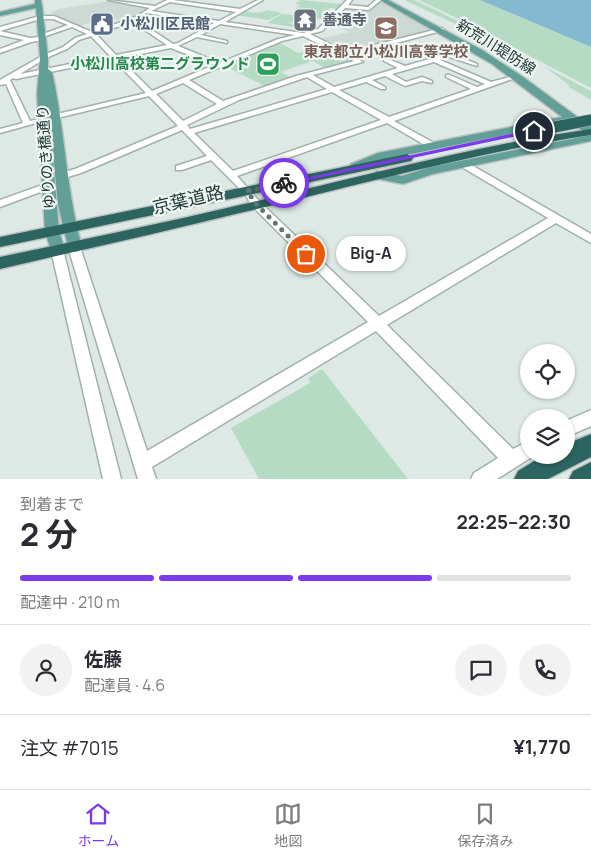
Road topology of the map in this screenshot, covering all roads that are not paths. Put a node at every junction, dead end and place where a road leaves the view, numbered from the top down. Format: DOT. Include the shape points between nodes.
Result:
graph roads {
  1 [pos="110,0"];
  2 [pos="171,0"];
  3 [pos="219,0"];
  4 [pos="260,0"];
  5 [pos="350,0"];
  6 [pos="379,0"];
  7 [pos="383,0"];
  8 [pos="395,0"];
  9 [pos="39,1"];
  10 [pos="208,5"];
  11 [pos="343,6"];
  12 [pos="155,7"];
  13 [pos="241,11"];
  14 [pos="146,12"];
  15 [pos="0,14"];
  16 [pos="40,18"];
  17 [pos="125,22"];
  18 [pos="220,22"];
  19 [pos="73,25"];
  20 [pos="442,30"];
  21 [pos="0,31"];
  22 [pos="196,33"];
  23 [pos="92,34"];
  24 [pos="305,34"];
  25 [pos="42,37"];
  26 [pos="30,40"];
  27 [pos="225,42"];
  28 [pos="435,43"];
  29 [pos="171,46"];
  30 [pos="429,48"];
  31 [pos="474,48"];
  32 [pos="0,50"];
  33 [pos="460,52"];
  34 [pos="346,54"];
  35 [pos="450,56"];
  36 [pos="113,57"];
  37 [pos="386,60"];
  38 [pos="435,60"];
  39 [pos="220,65"];
  40 [pos="475,65"];
  41 [pos="45,66"];
  42 [pos="405,69"];
  43 [pos="386,74"];
  44 [pos="308,75"];
  45 [pos="448,76"];
  46 [pos="516,76"];
  47 [pos="4,80"];
  48 [pos="184,80"];
  49 [pos="367,80"];
  50 [pos="430,82"];
  51 [pos="492,85"];
  52 [pos="383,88"];
  53 [pos="333,89"];
  54 [pos="478,90"];
  55 [pos="150,94"];
  56 [pos="222,104"];
  57 [pos="56,117"];
  58 [pos="43,120"];
  59 [pos="388,121"];
  60 [pos="28,124"];
  61 [pos="583,124"];
  62 [pos="184,128"];
  63 [pos="0,131"];
  64 [pos="538,135"];
  65 [pos="433,146"];
  66 [pos="212,157"];
  67 [pos="463,164"];
  68 [pos="179,168"];
  69 [pos="355,168"];
  70 [pos="230,175"];
  71 [pos="377,175"];
  72 [pos="60,176"];
  73 [pos="48,186"];
  74 [pos="247,191"];
  75 [pos="0,204"];
  76 [pos="257,205"];
  77 [pos="556,218"];
  78 [pos="68,228"];
  79 [pos="52,231"];
  80 [pos="591,239"];
  81 [pos="0,242"];
  82 [pos="74,247"];
  83 [pos="57,250"];
  84 [pos="0,263"];
  85 [pos="377,323"];
  86 [pos="591,418"];
  87 [pos="575,424"];
  88 [pos="591,445"];
  89 [pos="520,454"];
  90 [pos="511,459"];
  91 [pos="142,463"];
  92 [pos="591,474"];
  93 [pos="112,479"];
  94 [pos="147,479"];
  95 [pos="480,479"];
  96 [pos="526,479"];
  97 [pos="581,479"];
  1 -- 12 [label="street"];
  2 -- 10 [label="street"];
  2 -- 12 [label="street"];
  3 -- 10 [label="street"];
  4 -- 13 [label="street"];
  5 -- 11 [label="street"];
  6 -- 11 [label="street" via="369,9"];
  7 -- 20 [label="main road, 新荒川堤防線"];
  8 -- 61 [label="main road, 新荒川堤防線" via="495,52"];
  9 -- 15 [label="main road"];
  9 -- 16 [label="main road, ゆりのき橋通り"];
  10 -- 13 [label="street"];
  11 -- 24 [label="street" via="323,29"];
  12 -- 14 [label="street"];
  13 -- 18 [label="street"];
  14 -- 17 [label="street"];
  14 -- 18 [label="street"];
  16 -- 19 [label="street" via="59,18"];
  16 -- 21 [label="street"];
  16 -- 25 [label="main road, ゆりのき橋通り"];
  17 -- 23 [label="street"];
  17 -- 29 [label="street" via="144,27"];
  18 -- 22 [label="street"];
  18 -- 24 [label="street"];
  19 -- 23 [label="street"];
  19 -- 25 [label="street"];
  20 -- 31 [label="main road, 新荒川堤防線"];
  20 -- 34 [label="street"];
  21 -- 26 [label="street"];
  22 -- 27 [label="street"];
  22 -- 29 [label="street"];
  23 -- 36 [label="street"];
  23 -- 41 [label="street" via="77,39"];
  24 -- 34 [label="street"];
  24 -- 39 [label="street" via="280,40"];
  25 -- 26 [label="street"];
  25 -- 41 [label="main road, ゆりのき橋通り"];
  26 -- 32 [label="street"];
  28 -- 33 [label="street"];
  29 -- 36 [label="street"];
  29 -- 39 [label="street"];
  30 -- 35 [label="street"];
  31 -- 33 [label="street"];
  31 -- 46 [label="main road, 新荒川堤防線"];
  33 -- 35 [label="street"];
  34 -- 44 [label="street" via="360,62"];
  35 -- 38 [label="street"];
  35 -- 40 [label="street"];
  36 -- 41 [label="street"];
  36 -- 55 [label="street"];
  37 -- 42 [label="street"];
  38 -- 42 [label="street"];
  38 -- 51 [label="street"];
  39 -- 48 [label="street"];
  41 -- 47 [label="street"];
  41 -- 47 [label="street"];
  41 -- 57 [label="main road, ゆりのき橋通り"];
  41 -- 58 [label="main road, ゆりのき橋通り"];
  42 -- 43 [label="street"];
  43 -- 49 [label="street"];
  43 -- 50 [label="street" via="405,84 422,79"];
  44 -- 53 [label="street"];
  44 -- 56 [label="street"];
  45 -- 54 [label="street"];
  46 -- 51 [label="street"];
  46 -- 61 [label="main road, 新荒川堤防線"];
  47 -- 60 [label="street" via="9,83"];
  48 -- 55 [label="street"];
  48 -- 56 [label="street"];
  49 -- 52 [label="street"];
  49 -- 53 [label="street"];
  51 -- 54 [label="street"];
  53 -- 59 [label="street"];
  53 -- 62 [label="street"];
  54 -- 59 [label="street"];
  55 -- 57 [label="street"];
  55 -- 62 [label="street"];
  56 -- 62 [label="street"];
  57 -- 72 [label="main road, ゆりのき橋通り"];
  58 -- 60 [label="street"];
  58 -- 73 [label="main road, ゆりのき橋通り"];
  59 -- 65 [label="street"];
  59 -- 70 [label="street"];
  60 -- 63 [label="street"];
  61 -- 64 [label="highway, 京葉道路"];
  61 -- 65 [label="main road"];
  61 -- 67 [label="main road"];
  62 -- 66 [label="street"];
  62 -- 72 [label="street"];
  64 -- 69 [label="highway, 京葉道路"];
  64 -- 71 [label="highway, 京葉道路"];
  65 -- 69 [label="main road" via="378,157"];
  66 -- 68 [label="street"];
  66 -- 70 [label="street"];
  67 -- 71 [label="main road" via="403,180"];
  67 -- 77 [label="street"];
  69 -- 74 [label="highway, 京葉道路"];
  70 -- 74 [label="street"];
  71 -- 76 [label="highway, 京葉道路"];
  72 -- 78 [label="main road, ゆりのき橋通り"];
  73 -- 75 [label="street"];
  73 -- 79 [label="main road, ゆりのき橋通り"];
  74 -- 76 [label="street"];
  74 -- 78 [label="highway, 京葉道路"];
  76 -- 82 [label="highway, 京葉道路"];
  76 -- 85 [label="street"];
  77 -- 80 [label="street"];
  77 -- 85 [label="street"];
  78 -- 79 [label="highway, 京葉道路"];
  78 -- 82 [label="main road, ゆりのき橋通り"];
  79 -- 81 [label="highway, 京葉道路"];
  79 -- 83 [label="main road, ゆりのき橋通り"];
  82 -- 83 [label="highway, 京葉道路"];
  82 -- 91 [label="street"];
  83 -- 84 [label="highway, 京葉道路"];
  83 -- 93 [label="street"];
  85 -- 90 [label="street"];
  85 -- 91 [label="street"];
  86 -- 87 [label="street"];
  88 -- 96 [label="highway"];
  89 -- 90 [label="street"];
  90 -- 95 [label="street"];
  91 -- 94 [label="street"];
  92 -- 97 [label="highway"];
}
